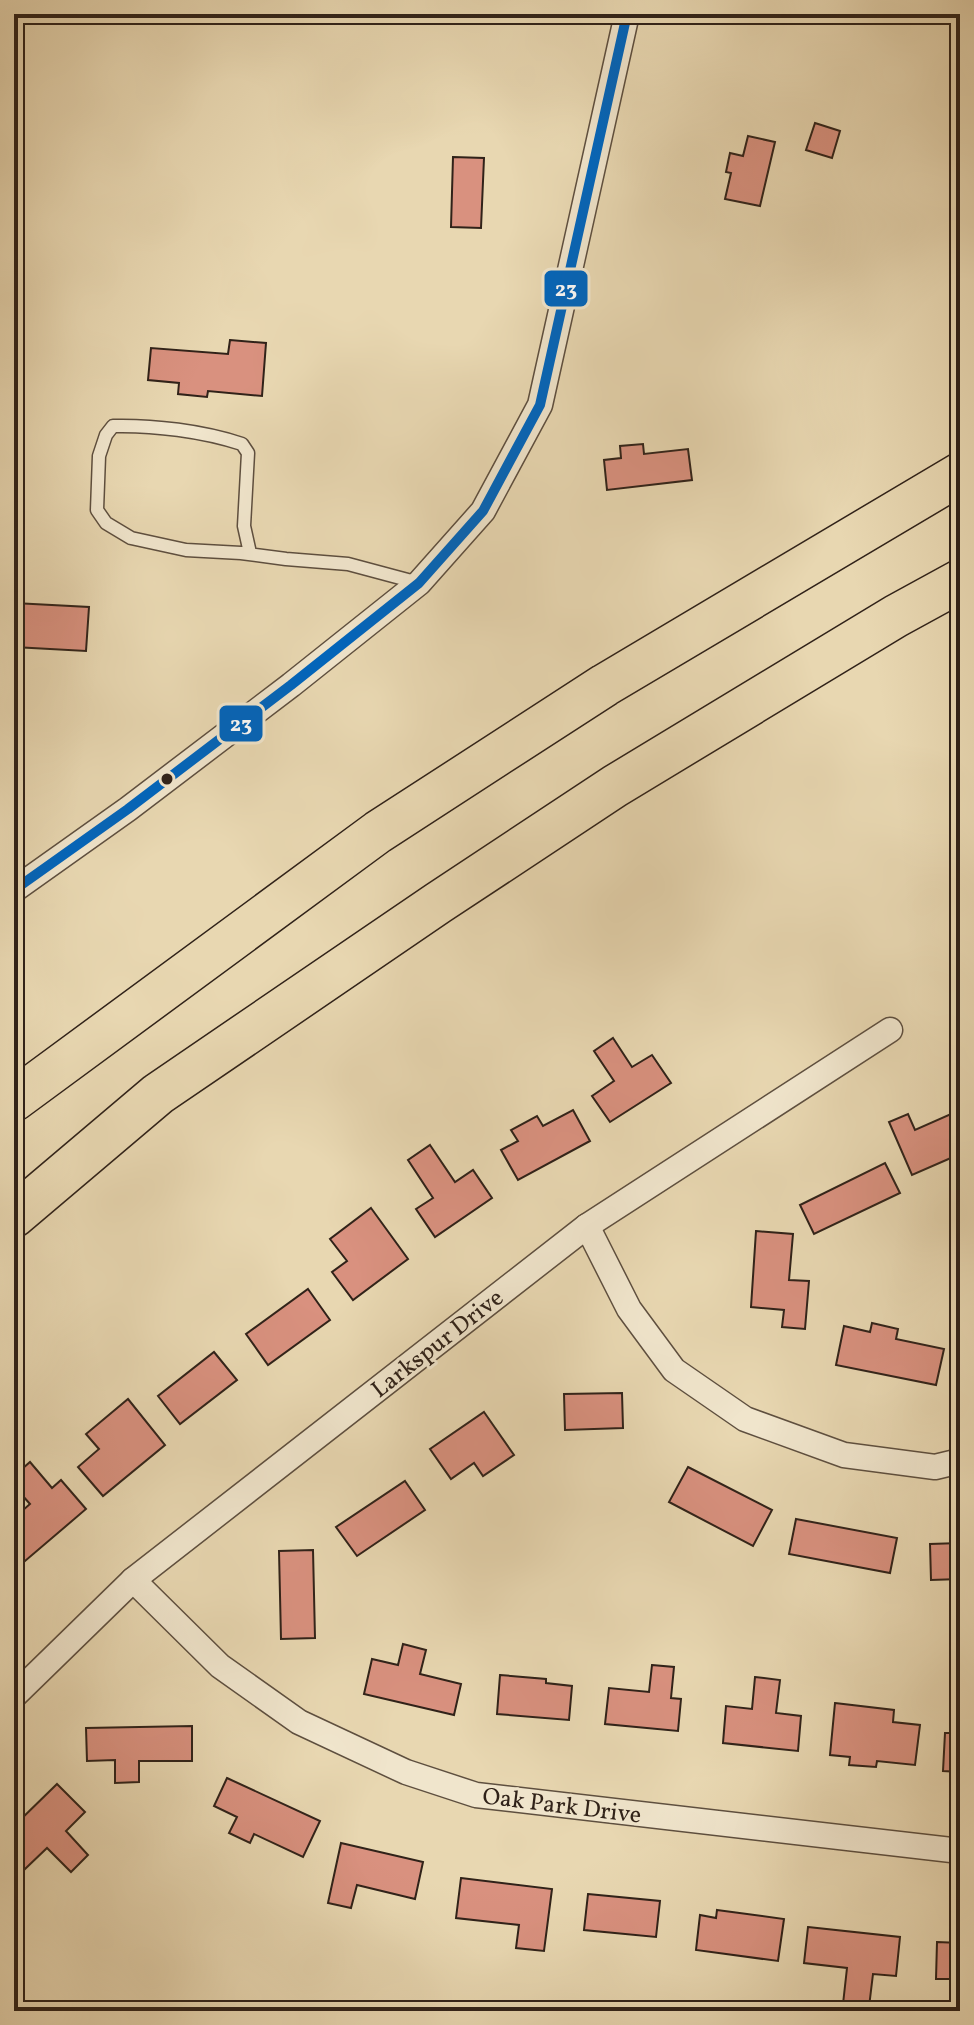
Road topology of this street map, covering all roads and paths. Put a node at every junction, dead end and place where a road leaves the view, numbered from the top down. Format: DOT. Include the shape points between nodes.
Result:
graph roads {
  1 [pos="627,14"];
  2 [pos="960,474"];
  3 [pos="250,553"];
  4 [pos="960,581"];
  5 [pos="419,583"];
  6 [pos="14,890"];
  7 [pos="890,1030"];
  8 [pos="14,1100"];
  9 [pos="14,1216"];
  10 [pos="587,1226"];
  11 [pos="960,1461"];
  12 [pos="133,1580"];
  13 [pos="14,1696"];
  14 [pos="960,1851"];
  1 -- 5 [label="street" via="540,405 483,511"];
  2 -- 8 [label="highway" via="605,685 378,832"];
  3 -- 3 [label="lane" via="186,550 131,538 106,523 97,510 99,456 113,426 242,444 248,453 244,526"];
  3 -- 5 [label="lane" via="348,564"];
  4 -- 9 [label="highway" via="615,786 438,903 158,1094"];
  5 -- 6 [label="street" via="141,800"];
  7 -- 10 [label="street, Larkspur Drive"];
  10 -- 11 [label="street" via="629,1309 674,1370 745,1419 844,1455 935,1467"];
  10 -- 12 [label="street, Larkspur Drive"];
  12 -- 13 [label="street, Larkspur Drive"];
  12 -- 14 [label="street, Oak Park Drive" via="220,1666 299,1722 406,1772 476,1795"];
}
